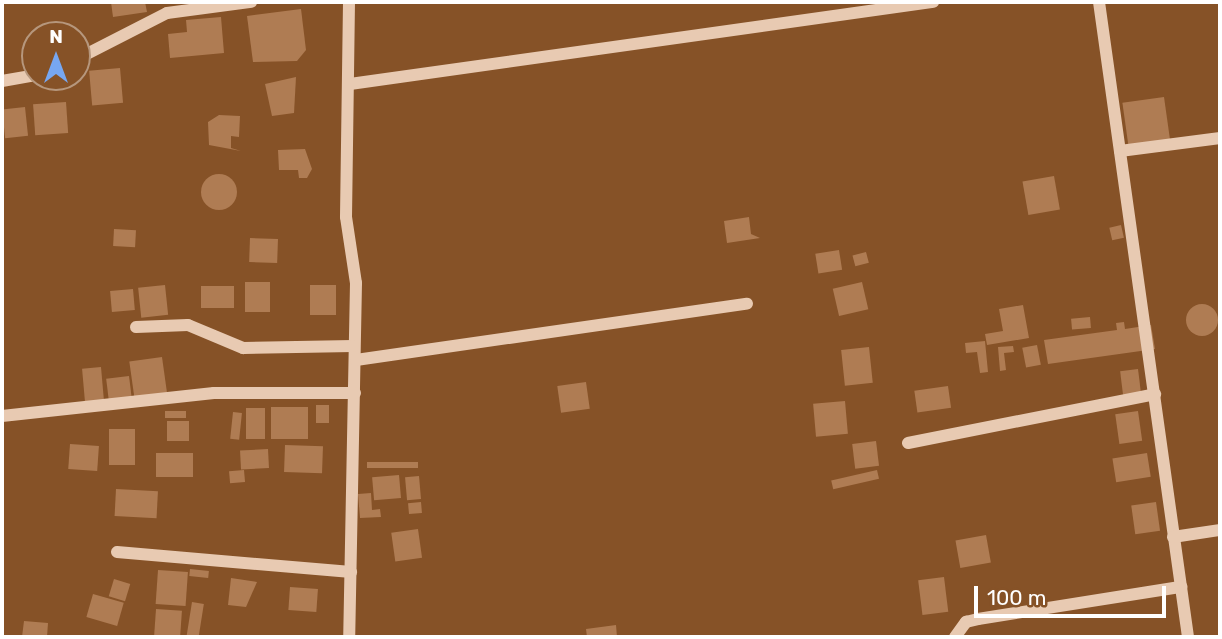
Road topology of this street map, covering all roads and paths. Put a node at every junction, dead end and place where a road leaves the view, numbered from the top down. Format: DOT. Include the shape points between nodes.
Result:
graph roads {
  1 [pos="251,2"];
  2 [pos="349,2"];
  3 [pos="933,2"];
  4 [pos="1099,2"];
  5 [pos="91,52"];
  6 [pos="21,78"];
  7 [pos="2,81"];
  8 [pos="350,84"];
  9 [pos="1220,138"];
  10 [pos="1120,151"];
  11 [pos="747,304"];
  12 [pos="136,327"];
  13 [pos="353,346"];
  14 [pos="356,360"];
  15 [pos="355,393"];
  16 [pos="1154,394"];
  17 [pos="2,416"];
  18 [pos="908,443"];
  19 [pos="1220,530"];
  20 [pos="1173,537"];
  21 [pos="117,552"];
  22 [pos="351,572"];
  23 [pos="1181,587"];
  24 [pos="349,637"];
  25 [pos="955,637"];
  26 [pos="1188,637"];
  1 -- 5 [label="street" via="167,13"];
  2 -- 8 [label="street"];
  3 -- 8 [label="street"];
  4 -- 10 [label="street"];
  6 -- 7 [label="street"];
  8 -- 13 [label="street" via="346,217 356,283"];
  9 -- 10 [label="street"];
  10 -- 16 [label="street"];
  11 -- 14 [label="street"];
  12 -- 13 [label="street" via="188,325 243,348"];
  13 -- 14 [label="street"];
  14 -- 15 [label="street"];
  15 -- 17 [label="street" via="214,393"];
  15 -- 22 [label="street"];
  16 -- 18 [label="street"];
  16 -- 20 [label="street"];
  19 -- 20 [label="street"];
  20 -- 23 [label="street"];
  21 -- 22 [label="street"];
  22 -- 24 [label="street"];
  23 -- 25 [label="street" via="978,619 966,622"];
  23 -- 26 [label="street"];
}
